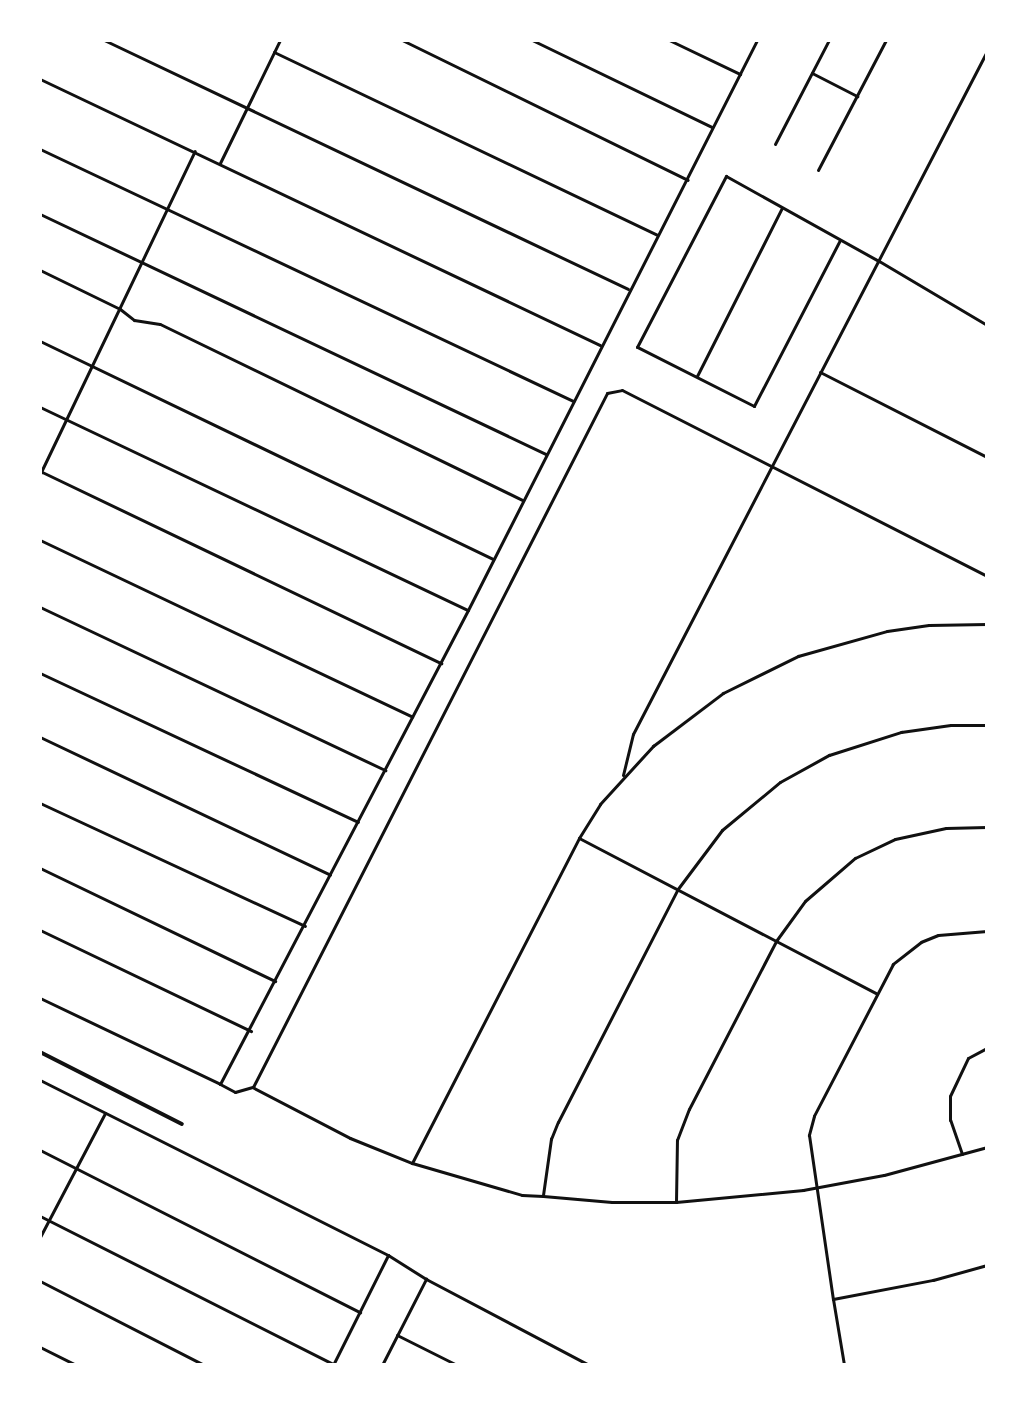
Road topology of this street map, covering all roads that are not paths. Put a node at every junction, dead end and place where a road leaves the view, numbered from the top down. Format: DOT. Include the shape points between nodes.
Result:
graph roads {
  1 [pos="104,40"];
  2 [pos="280,40"];
  3 [pos="402,40"];
  4 [pos="532,40"];
  5 [pos="669,40"];
  6 [pos="757,40"];
  7 [pos="829,40"];
  8 [pos="886,40"];
  9 [pos="987,51"];
  10 [pos="274,52"];
  11 [pos="812,73"];
  12 [pos="740,74"];
  13 [pos="40,79"];
  14 [pos="857,96"];
  15 [pos="247,109"];
  16 [pos="714,127"];
  17 [pos="775,144"];
  18 [pos="40,149"];
  19 [pos="195,151"];
  20 [pos="220,163"];
  21 [pos="818,170"];
  22 [pos="688,180"];
  23 [pos="167,207"];
  24 [pos="782,208"];
  25 [pos="40,214"];
  26 [pos="657,235"];
  27 [pos="840,240"];
  28 [pos="879,261"];
  29 [pos="142,262"];
  30 [pos="40,270"];
  31 [pos="628,289"];
  32 [pos="120,309"];
  33 [pos="987,325"];
  34 [pos="40,341"];
  35 [pos="601,345"];
  36 [pos="94,367"];
  37 [pos="820,372"];
  38 [pos="697,377"];
  39 [pos="573,401"];
  40 [pos="40,407"];
  41 [pos="66,420"];
  42 [pos="546,454"];
  43 [pos="987,457"];
  44 [pos="772,464"];
  45 [pos="40,473"];
  46 [pos="523,500"];
  47 [pos="40,540"];
  48 [pos="493,559"];
  49 [pos="986,574"];
  50 [pos="40,607"];
  51 [pos="468,610"];
  52 [pos="987,624"];
  53 [pos="441,663"];
  54 [pos="40,673"];
  55 [pos="413,717"];
  56 [pos="987,725"];
  57 [pos="40,737"];
  58 [pos="385,770"];
  59 [pos="623,775"];
  60 [pos="40,803"];
  61 [pos="358,822"];
  62 [pos="987,827"];
  63 [pos="579,838"];
  64 [pos="40,868"];
  65 [pos="330,875"];
  66 [pos="677,890"];
  67 [pos="305,926"];
  68 [pos="40,930"];
  69 [pos="987,931"];
  70 [pos="776,941"];
  71 [pos="276,982"];
  72 [pos="876,993"];
  73 [pos="40,998"];
  74 [pos="251,1031"];
  75 [pos="987,1048"];
  76 [pos="40,1052"];
  77 [pos="40,1080"];
  78 [pos="220,1084"];
  79 [pos="253,1087"];
  80 [pos="105,1113"];
  81 [pos="182,1124"];
  82 [pos="987,1147"];
  83 [pos="40,1150"];
  84 [pos="962,1155"];
  85 [pos="412,1163"];
  86 [pos="76,1169"];
  87 [pos="814,1188"];
  88 [pos="543,1196"];
  89 [pos="676,1202"];
  90 [pos="40,1216"];
  91 [pos="48,1220"];
  92 [pos="40,1237"];
  93 [pos="388,1255"];
  94 [pos="987,1265"];
  95 [pos="426,1279"];
  96 [pos="40,1281"];
  97 [pos="833,1299"];
  98 [pos="360,1312"];
  99 [pos="397,1335"];
  100 [pos="40,1347"];
  101 [pos="76,1365"];
  102 [pos="204,1365"];
  103 [pos="333,1365"];
  104 [pos="382,1365"];
  105 [pos="457,1365"];
  106 [pos="589,1365"];
  107 [pos="844,1365"];
  1 -- 15 [label="street"];
  2 -- 10 [label="street"];
  3 -- 22 [label="street"];
  4 -- 16 [label="street"];
  5 -- 12 [label="street"];
  6 -- 12 [label="street"];
  7 -- 11 [label="street"];
  8 -- 14 [label="street"];
  9 -- 28 [label="street"];
  10 -- 15 [label="street"];
  10 -- 26 [label="street"];
  11 -- 14 [label="street"];
  11 -- 17 [label="street"];
  12 -- 16 [label="street"];
  13 -- 19 [label="street"];
  14 -- 21 [label="street"];
  15 -- 20 [label="street"];
  15 -- 31 [label="street"];
  16 -- 22 [label="street"];
  18 -- 23 [label="street"];
  19 -- 20 [label="street"];
  19 -- 23 [label="street"];
  20 -- 35 [label="street"];
  22 -- 26 [label="street"];
  23 -- 29 [label="street"];
  23 -- 39 [label="street"];
  24 -- 27 [label="street"];
  24 -- 38 [label="street"];
  24 -- 38 [label="street" via="726,176 637,347"];
  25 -- 29 [label="street"];
  26 -- 31 [label="street"];
  27 -- 28 [label="street"];
  27 -- 38 [label="street" via="754,406"];
  28 -- 33 [label="street"];
  28 -- 37 [label="street"];
  29 -- 32 [label="street"];
  29 -- 42 [label="street"];
  30 -- 32 [label="street"];
  31 -- 35 [label="street"];
  32 -- 36 [label="street"];
  32 -- 46 [label="street"];
  34 -- 36 [label="street"];
  35 -- 39 [label="street"];
  36 -- 41 [label="street"];
  36 -- 48 [label="street"];
  37 -- 43 [label="street"];
  37 -- 44 [label="street"];
  39 -- 42 [label="street"];
  40 -- 41 [label="street"];
  41 -- 45 [label="street"];
  41 -- 51 [label="street"];
  42 -- 46 [label="street"];
  44 -- 49 [label="street"];
  44 -- 59 [label="street" via="633,734"];
  44 -- 79 [label="street" via="622,390 612,390 601,402"];
  45 -- 53 [label="street"];
  46 -- 48 [label="street"];
  47 -- 55 [label="street"];
  48 -- 51 [label="street"];
  50 -- 58 [label="street"];
  51 -- 53 [label="street"];
  52 -- 59 [label="street" via="887,631 798,656 723,693"];
  53 -- 55 [label="street"];
  54 -- 61 [label="street"];
  55 -- 58 [label="street"];
  56 -- 66 [label="street" via="901,732 807,766 745,808 692,865"];
  57 -- 65 [label="street"];
  58 -- 61 [label="street"];
  59 -- 63 [label="street"];
  60 -- 67 [label="street"];
  61 -- 65 [label="street"];
  62 -- 70 [label="street" via="920,832 874,848 820,885"];
  63 -- 66 [label="street"];
  63 -- 85 [label="street"];
  64 -- 71 [label="street"];
  65 -- 67 [label="street"];
  66 -- 70 [label="street"];
  66 -- 88 [label="street" via="558,1122"];
  67 -- 71 [label="street"];
  68 -- 74 [label="street"];
  69 -- 72 [label="street" via="954,931 921,942 893,964"];
  70 -- 72 [label="street"];
  70 -- 89 [label="street" via="677,1140"];
  71 -- 74 [label="street"];
  72 -- 87 [label="street" via="811,1126"];
  73 -- 78 [label="street"];
  74 -- 78 [label="street"];
  75 -- 84 [label="street" via="968,1058 950,1096 950,1120"];
  76 -- 81 [label="street"];
  77 -- 80 [label="street"];
  78 -- 79 [label="street" via="235,1092"];
  79 -- 85 [label="street" via="350,1138"];
  80 -- 86 [label="street"];
  80 -- 93 [label="street"];
  82 -- 84 [label="street"];
  83 -- 86 [label="street"];
  84 -- 87 [label="street"];
  85 -- 88 [label="street" via="522,1195"];
  86 -- 91 [label="street"];
  86 -- 98 [label="street"];
  87 -- 89 [label="street"];
  87 -- 97 [label="street"];
  88 -- 89 [label="street"];
  90 -- 91 [label="street"];
  91 -- 92 [label="street"];
  91 -- 103 [label="street"];
  93 -- 95 [label="street"];
  93 -- 98 [label="street"];
  94 -- 97 [label="street"];
  95 -- 99 [label="street"];
  95 -- 106 [label="street"];
  96 -- 102 [label="street"];
  97 -- 107 [label="street"];
  98 -- 103 [label="street"];
  99 -- 104 [label="street"];
  99 -- 105 [label="street"];
  100 -- 101 [label="street"];
}
